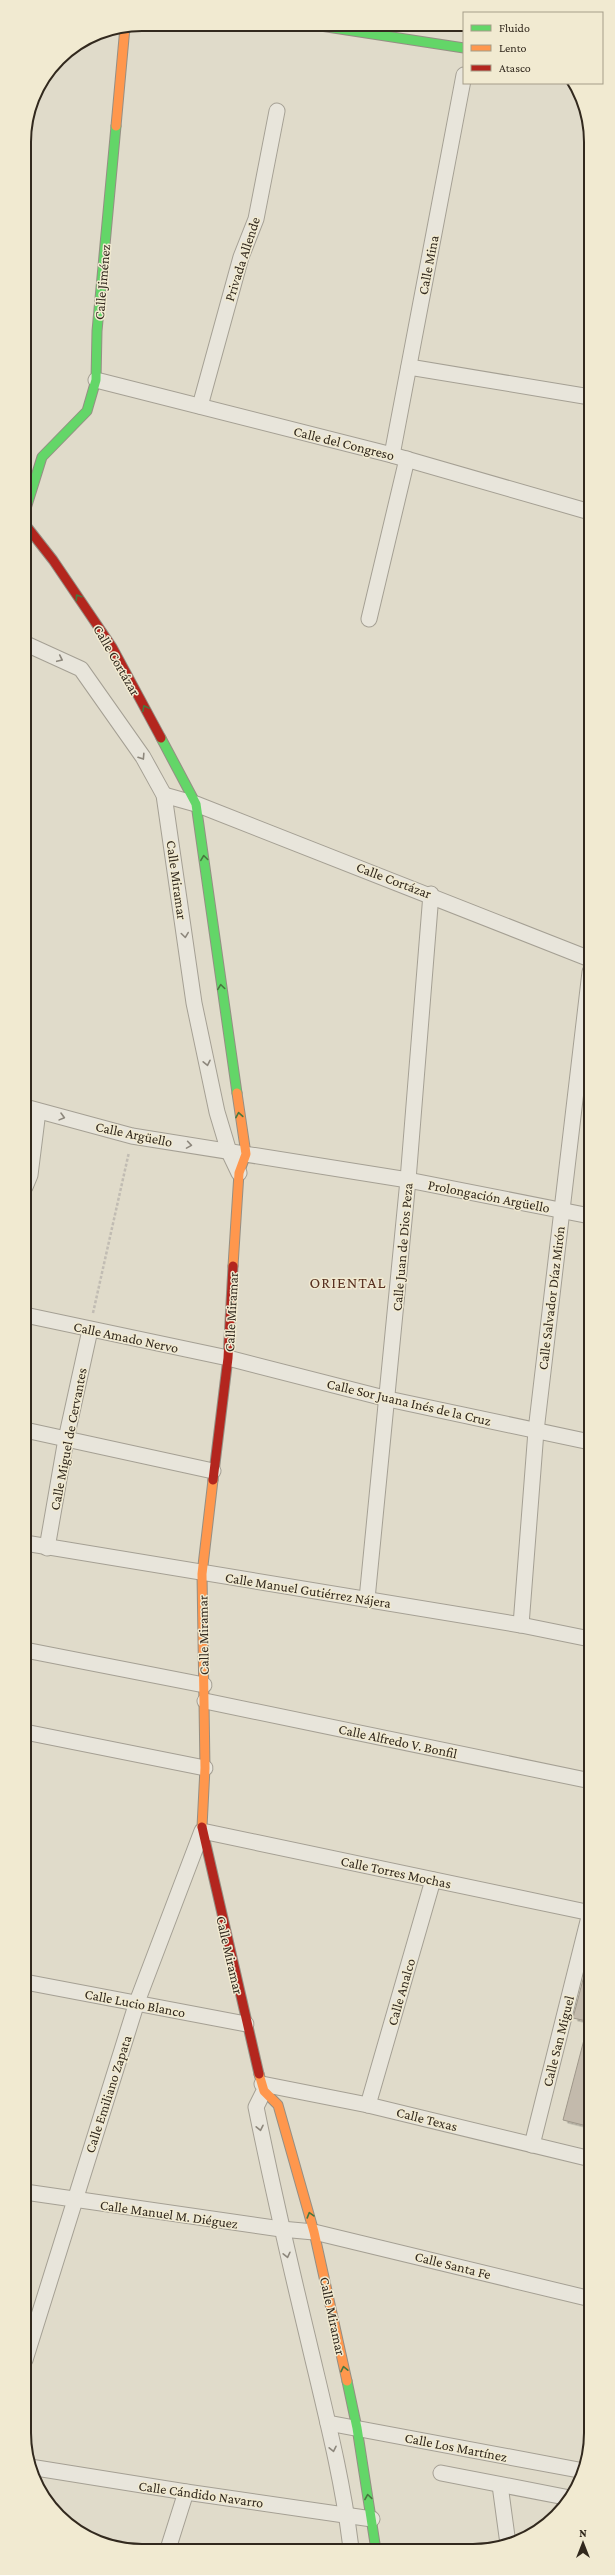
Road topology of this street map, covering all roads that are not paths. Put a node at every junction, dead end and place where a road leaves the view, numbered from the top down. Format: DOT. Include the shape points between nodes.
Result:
graph roads {
  1 [pos="353,31"];
  2 [pos="125,32"];
  3 [pos="463,48"];
  4 [pos="463,80"];
  5 [pos="277,111"];
  6 [pos="409,367"];
  7 [pos="96,380"];
  8 [pos="584,396"];
  9 [pos="200,406"];
  10 [pos="392,455"];
  11 [pos="407,459"];
  12 [pos="31,492"];
  13 [pos="584,510"];
  14 [pos="31,532"];
  15 [pos="369,619"];
  16 [pos="31,646"];
  17 [pos="164,795"];
  18 [pos="196,804"];
  19 [pos="431,894"];
  20 [pos="584,957"];
  21 [pos="584,1021"];
  22 [pos="31,1109"];
  23 [pos="229,1152"];
  24 [pos="246,1154"];
  25 [pos="239,1172"];
  26 [pos="408,1180"];
  27 [pos="561,1211"];
  28 [pos="584,1215"];
  29 [pos="31,1316"];
  30 [pos="90,1330"];
  31 [pos="228,1358"];
  32 [pos="388,1399"];
  33 [pos="31,1431"];
  34 [pos="536,1431"];
  35 [pos="66,1439"];
  36 [pos="584,1441"];
  37 [pos="213,1471"];
  38 [pos="31,1545"];
  39 [pos="47,1548"];
  40 [pos="202,1574"];
  41 [pos="367,1599"];
  42 [pos="521,1625"];
  43 [pos="584,1638"];
  44 [pos="31,1651"];
  45 [pos="204,1685"];
  46 [pos="205,1701"];
  47 [pos="31,1733"];
  48 [pos="205,1768"];
  49 [pos="584,1780"];
  50 [pos="202,1832"];
  51 [pos="433,1880"];
  52 [pos="584,1912"];
  53 [pos="584,1937"];
  54 [pos="31,1983"];
  55 [pos="137,2002"];
  56 [pos="246,2024"];
  57 [pos="263,2088"];
  58 [pos="368,2105"];
  59 [pos="532,2145"];
  60 [pos="584,2158"];
  61 [pos="31,2193"];
  62 [pos="74,2201"];
  63 [pos="281,2229"];
  64 [pos="314,2232"];
  65 [pos="584,2297"];
  66 [pos="31,2341"];
  67 [pos="328,2423"];
  68 [pos="357,2428"];
  69 [pos="37,2468"];
  70 [pos="578,2470"];
  71 [pos="441,2473"];
  72 [pos="500,2485"];
  73 [pos="186,2492"];
  74 [pos="564,2497"];
  75 [pos="347,2515"];
  76 [pos="372,2518"];
  77 [pos="507,2538"];
  78 [pos="170,2544"];
  79 [pos="350,2544"];
  80 [pos="375,2544"];
  1 -- 3 [label="street"];
  2 -- 7 [label="street, Calle Jiménez" via="97,331"];
  4 -- 6 [label="street, Calle Mina"];
  5 -- 9 [label="street, Privada Allende" via="256,219 241,257"];
  6 -- 8 [label="street"];
  6 -- 10 [label="street, Calle Mina"];
  7 -- 9 [label="street, Calle del Congreso"];
  7 -- 12 [label="street, Calle Jiménez" via="87,411 42,457"];
  9 -- 10 [label="street, Calle del Congreso"];
  10 -- 11 [label="street, Calle del Congreso"];
  11 -- 13 [label="street, Calle del Congreso"];
  11 -- 15 [label="street"];
  18 -- 14 [label="street, Calle Cortázar, one-way" via="112,647"];
  16 -- 17 [label="street, Calle Miramar, one-way" via="81,669 143,757"];
  17 -- 18 [label="street, Calle Cortázar"];
  17 -- 23 [label="street, Calle Miramar, one-way" via="194,1003 217,1112"];
  18 -- 19 [label="street, Calle Cortázar"];
  24 -- 18 [label="street, Calle Miramar, one-way"];
  19 -- 20 [label="street, Calle Cortázar"];
  19 -- 26 [label="street, Calle Juan de Dios Peza"];
  21 -- 27 [label="street, Calle Salvador Díaz Mirón"];
  22 -- 23 [label="street, Calle Argüello, one-way" via="132,1136"];
  23 -- 24 [label="street, Calle Argüello"];
  23 -- 25 [label="street, Calle Miramar"];
  24 -- 25 [label="street, Calle Miramar"];
  24 -- 26 [label="street, Prolongación Argüello"];
  25 -- 31 [label="street, Calle Miramar"];
  26 -- 27 [label="street, Prolongación Argüello"];
  26 -- 32 [label="street, Calle Juan de Dios Peza"];
  27 -- 28 [label="street, Prolongación Argüello"];
  27 -- 34 [label="street, Calle Salvador Díaz Mirón"];
  29 -- 30 [label="street, Calle Amado Nervo"];
  30 -- 31 [label="street, Calle Amado Nervo"];
  30 -- 35 [label="street, Calle Miguel de Cervantes"];
  31 -- 32 [label="street, Calle Sor Juana Inés de la Cruz"];
  31 -- 37 [label="street, Calle Miramar"];
  32 -- 34 [label="street, Calle Sor Juana Inés de la Cruz"];
  32 -- 41 [label="street, Calle Juan de Dios Peza"];
  33 -- 35 [label="street"];
  34 -- 36 [label="street, Calle Sor Juana Inés de la Cruz"];
  34 -- 42 [label="street, Calle Salvador Díaz Mirón"];
  35 -- 37 [label="street"];
  35 -- 39 [label="street, Calle Miguel de Cervantes"];
  37 -- 40 [label="street, Calle Miramar"];
  38 -- 39 [label="street, Calle Manuel Gutiérrez Nájera"];
  39 -- 40 [label="street, Calle Manuel Gutiérrez Nájera"];
  40 -- 41 [label="street, Calle Manuel Gutiérrez Nájera"];
  40 -- 45 [label="street, Calle Miramar"];
  41 -- 42 [label="street, Calle Manuel Gutiérrez Nájera"];
  42 -- 43 [label="street, Calle Manuel Gutiérrez Nájera"];
  44 -- 45 [label="street"];
  45 -- 46 [label="street, Calle Miramar"];
  46 -- 48 [label="street, Calle Miramar"];
  46 -- 49 [label="street, Calle Alfredo V. Bonfil"];
  47 -- 48 [label="street"];
  48 -- 50 [label="street, Calle Miramar"];
  50 -- 51 [label="street, Calle Torres Mochas"];
  50 -- 55 [label="street, Calle Emiliano Zapata"];
  50 -- 56 [label="street, Calle Miramar"];
  51 -- 52 [label="street, Calle Torres Mochas"];
  51 -- 58 [label="street, Calle Analco"];
  53 -- 59 [label="street, Calle San Miguel"];
  54 -- 55 [label="street, Calle Lucio Blanco"];
  55 -- 56 [label="street, Calle Lucio Blanco"];
  55 -- 62 [label="street, Calle Emiliano Zapata"];
  56 -- 57 [label="street, Calle Miramar"];
  57 -- 58 [label="street, Calle Texas"];
  57 -- 63 [label="street, Calle Miramar, one-way" via="256,2107"];
  64 -- 57 [label="street, Calle Miramar, one-way" via="278,2105"];
  58 -- 59 [label="street, Calle Texas"];
  59 -- 60 [label="street, Calle Texas"];
  61 -- 62 [label="street, Calle Manuel M. Diéguez"];
  62 -- 63 [label="street, Calle Manuel M. Diéguez"];
  62 -- 66 [label="street, Calle Emiliano Zapata"];
  63 -- 64 [label="street, Calle Manuel M. Diéguez"];
  63 -- 67 [label="street, Calle Miramar, one-way"];
  64 -- 65 [label="street, Calle Santa Fe"];
  68 -- 64 [label="street, Calle Miramar, one-way"];
  67 -- 68 [label="street, Calle Los Martínez"];
  67 -- 75 [label="street, Calle Miramar, one-way"];
  68 -- 70 [label="street, Calle Los Martínez"];
  76 -- 68 [label="street, Calle Miramar, one-way"];
  69 -- 73 [label="street, Calle Cándido Navarro"];
  71 -- 72 [label="street"];
  72 -- 74 [label="street"];
  72 -- 77 [label="street"];
  73 -- 75 [label="street, Calle Cándido Navarro"];
  73 -- 78 [label="street"];
  75 -- 76 [label="street, Calle Cándido Navarro"];
  75 -- 79 [label="street, Calle Miramar"];
  76 -- 80 [label="street, Calle Miramar"];
}
